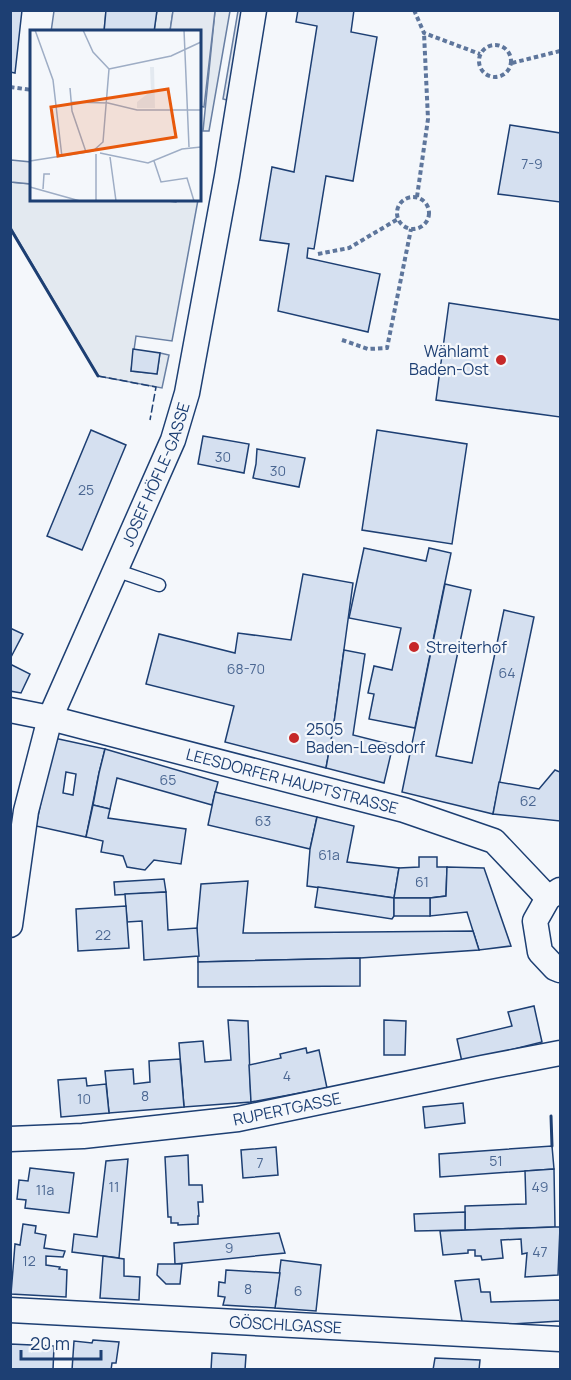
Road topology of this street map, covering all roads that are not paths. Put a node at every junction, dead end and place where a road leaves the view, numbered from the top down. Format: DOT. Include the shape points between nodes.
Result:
graph roads {
  1 [pos="254,10"];
  2 [pos="116,570"];
  3 [pos="159,585"];
  4 [pos="10,710"];
  5 [pos="50,718"];
  6 [pos="554,894"];
  7 [pos="10,925"];
  8 [pos="561,970"];
  9 [pos="561,1053"];
  10 [pos="10,1139"];
  11 [pos="10,1310"];
  12 [pos="561,1338"];
  1 -- 2 [label="street, JOSEF HÖFLE-GASSE" via="187,393 173,440"];
  2 -- 3 [label="lane"];
  2 -- 5 [label="street, JOSEF HÖFLE-GASSE"];
  4 -- 5 [label="street, LEESDORFER HAUPTSTRASSE"];
  5 -- 6 [label="street, LEESDORFER HAUPTSTRASSE" via="404,810 494,841"];
  5 -- 7 [label="street, JOSEF HÖFLE-GASSE" via="26,811"];
  6 -- 8 [label="street, LEESDORFER HAUPTSTRASSE" via="535,921 540,952"];
  9 -- 10 [label="street, RUPERTGASSE" via="238,1119 83,1136"];
  11 -- 12 [label="street, GÖSCHLGASSE"];
}
